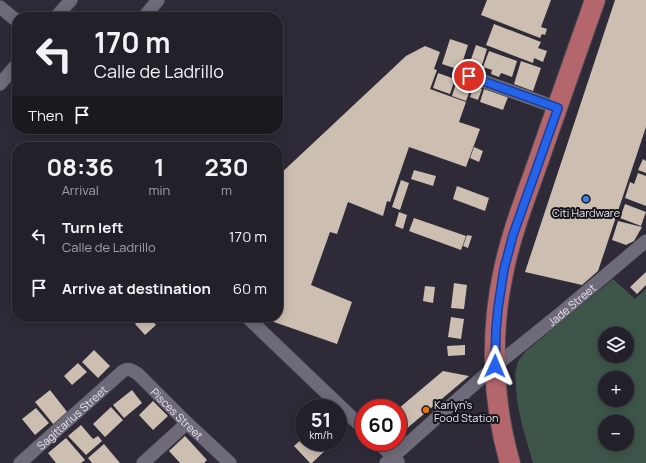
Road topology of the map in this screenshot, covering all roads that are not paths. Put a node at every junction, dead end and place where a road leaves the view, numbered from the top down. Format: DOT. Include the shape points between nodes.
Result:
graph roads {
  1 [pos="71,0"];
  2 [pos="158,0"];
  3 [pos="595,0"];
  4 [pos="0,7"];
  5 [pos="60,12"];
  6 [pos="148,12"];
  7 [pos="12,17"];
  8 [pos="12,70"];
  9 [pos="469,76"];
  10 [pos="0,84"];
  11 [pos="558,108"];
  12 [pos="645,239"];
  13 [pos="252,322"];
  14 [pos="495,366"];
  15 [pos="123,371"];
  16 [pos="355,420"];
  17 [pos="187,423"];
  18 [pos="385,451"];
  19 [pos="393,461"];
  20 [pos="20,463"];
  21 [pos="143,463"];
  22 [pos="230,463"];
  23 [pos="510,463"];
  1 -- 5 [label="street"];
  2 -- 6 [label="street"];
  3 -- 11 [label="main road"];
  4 -- 7 [label="street"];
  8 -- 10 [label="street"];
  9 -- 11 [label="street"];
  11 -- 14 [label="main road" via="505,264 498,308"];
  12 -- 14 [label="street, Jade Street"];
  13 -- 16 [label="street"];
  14 -- 19 [label="street, Jade Street"];
  14 -- 23 [label="main road" via="499,410"];
  15 -- 17 [label="street, Pisces Street" via="132,370 138,374"];
  15 -- 20 [label="street, Sagittarius Street"];
  17 -- 21 [label="street"];
  17 -- 22 [label="street, Pisces Street"];
  18 -- 19 [label="street"];
}
